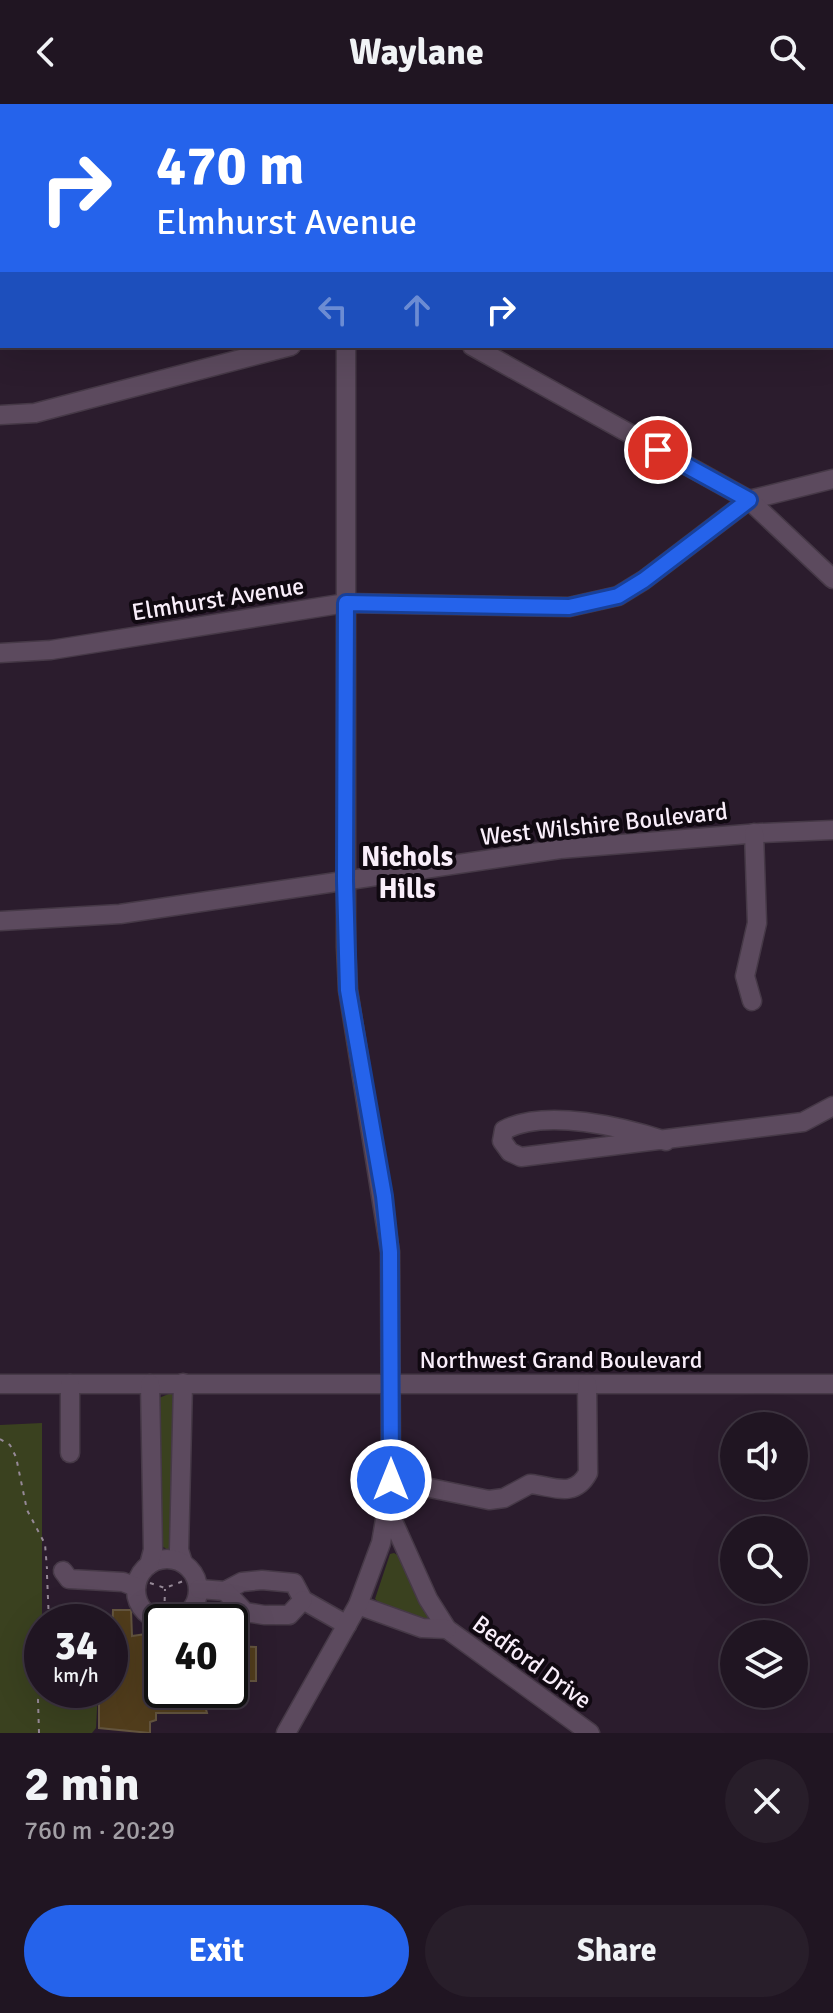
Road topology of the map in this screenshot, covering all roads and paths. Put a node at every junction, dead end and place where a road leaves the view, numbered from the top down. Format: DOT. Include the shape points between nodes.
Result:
graph roads {
  1 [pos="283,348"];
  2 [pos="346,348"];
  3 [pos="476,348"];
  4 [pos="0,415"];
  5 [pos="833,479"];
  6 [pos="749,500"];
  7 [pos="833,579"];
  8 [pos="346,603"];
  9 [pos="0,653"];
  10 [pos="833,830"];
  11 [pos="754,833"];
  12 [pos="345,881"];
  13 [pos="0,921"];
  14 [pos="752,1001"];
  15 [pos="833,1106"];
  16 [pos="666,1141"];
  17 [pos="183,1383"];
  18 [pos="392,1383"];
  19 [pos="0,1384"];
  20 [pos="70,1384"];
  21 [pos="150,1384"];
  22 [pos="587,1384"];
  23 [pos="833,1384"];
  24 [pos="0,1439"];
  25 [pos="70,1453"];
  26 [pos="391,1480"];
  27 [pos="388,1510"];
  28 [pos="149,1565"];
  29 [pos="63,1571"];
  30 [pos="192,1576"];
  31 [pos="136,1587"];
  32 [pos="225,1591"];
  33 [pos="303,1600"];
  34 [pos="48,1604"];
  35 [pos="165,1604"];
  36 [pos="195,1604"];
  37 [pos="358,1605"];
  38 [pos="144,1611"];
  39 [pos="347,1625"];
  40 [pos="447,1629"];
  41 [pos="38,1708"];
  42 [pos="39,1733"];
  43 [pos="286,1733"];
  44 [pos="590,1733"];
  1 -- 4 [label="street" via="35,413"];
  2 -- 8 [label="street"];
  3 -- 6 [label="street"];
  5 -- 6 [label="street"];
  6 -- 7 [label="street"];
  6 -- 8 [label="street, Elmhurst Avenue" via="618,596 569,607"];
  8 -- 9 [label="street, Elmhurst Avenue" via="51,650"];
  8 -- 12 [label="street"];
  10 -- 11 [label="street, West Wilshire Boulevard"];
  11 -- 12 [label="street, West Wilshire Boulevard" via="560,849"];
  11 -- 14 [label="street" via="757,923 745,976"];
  12 -- 13 [label="street, West Wilshire Boulevard" via="120,914"];
  12 -- 18 [label="street" via="348,990 390,1252"];
  15 -- 16 [label="street" via="803,1122"];
  16 -- 16 [label="street" via="577,1121 517,1123 504,1130 502,1141 521,1157"];
  17 -- 18 [label="street, Northwest Grand Boulevard"];
  17 -- 21 [label="street, Northwest Grand Boulevard"];
  17 -- 30 [label="street" via="179,1550"];
  18 -- 22 [label="street, Northwest Grand Boulevard"];
  18 -- 26 [label="street"];
  19 -- 20 [label="street, Northwest Grand Boulevard"];
  20 -- 21 [label="street, Northwest Grand Boulevard"];
  20 -- 25 [label="street"];
  21 -- 28 [label="street"];
  22 -- 23 [label="street, Northwest Grand Boulevard"];
  22 -- 26 [label="street" via="588,1473 570,1489 530,1484 489,1500"];
  24 -- 34 [label="path" via="16,1457 27,1510 45,1544"];
  26 -- 27 [label="street"];
  27 -- 37 [label="street"];
  27 -- 40 [label="street, Bedford Drive"];
  28 -- 30 [label="street" via="165,1559"];
  28 -- 31 [label="street"];
  29 -- 31 [label="street" via="69,1579"];
  30 -- 32 [label="street"];
  30 -- 35 [label="path" via="165,1588"];
  30 -- 36 [label="street"];
  31 -- 38 [label="street"];
  32 -- 33 [label="street" via="242,1582 294,1583"];
  32 -- 33 [label="street" via="245,1612 264,1615 289,1615"];
  33 -- 39 [label="street"];
  37 -- 39 [label="street"];
  37 -- 40 [label="street, Bedford Drive" via="422,1628"];
  39 -- 43 [label="street"];
  40 -- 44 [label="street, Bedford Drive"];
  41 -- 42 [label="path"];
}
